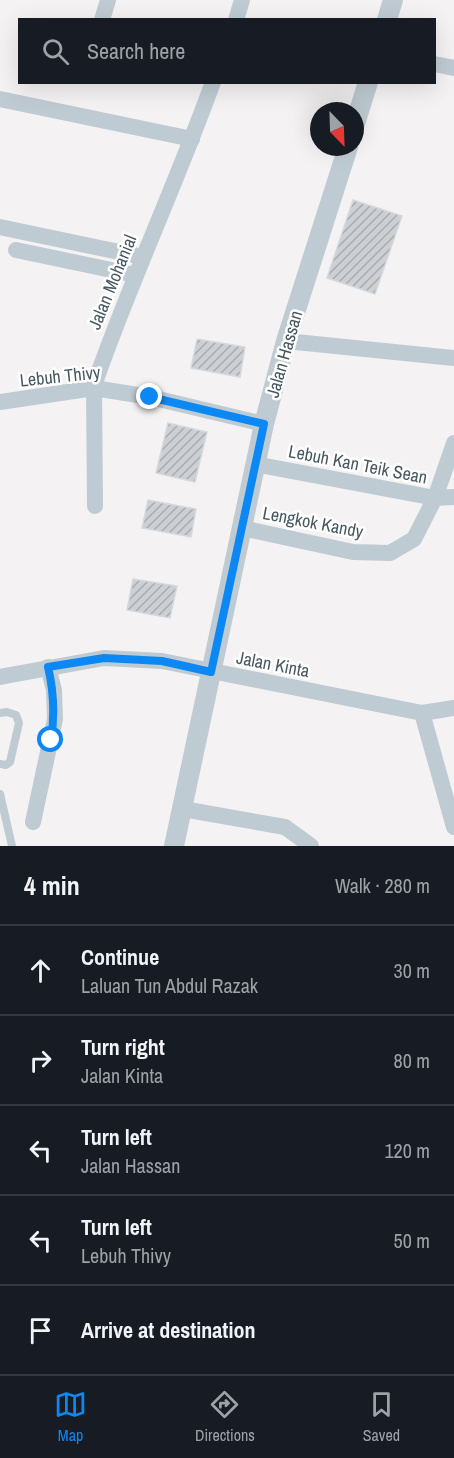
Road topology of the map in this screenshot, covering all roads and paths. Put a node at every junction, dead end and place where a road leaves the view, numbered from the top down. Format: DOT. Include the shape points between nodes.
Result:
graph roads {
  1 [pos="108,0"];
  2 [pos="242,0"];
  3 [pos="393,0"];
  4 [pos="103,18"];
  5 [pos="237,18"];
  6 [pos="388,18"];
  7 [pos="436,64"];
  8 [pos="454,68"];
  9 [pos="212,84"];
  10 [pos="367,84"];
  11 [pos="0,99"];
  12 [pos="362,102"];
  13 [pos="192,139"];
  14 [pos="345,156"];
  15 [pos="0,227"];
  16 [pos="16,250"];
  17 [pos="143,257"];
  18 [pos="135,275"];
  19 [pos="286,341"];
  20 [pos="454,355"];
  21 [pos="94,388"];
  22 [pos="0,402"];
  23 [pos="264,424"];
  24 [pos="454,443"];
  25 [pos="255,464"];
  26 [pos="454,497"];
  27 [pos="435,498"];
  28 [pos="95,506"];
  29 [pos="242,528"];
  30 [pos="48,667"];
  31 [pos="211,672"];
  32 [pos="0,677"];
  33 [pos="454,708"];
  34 [pos="0,713"];
  35 [pos="422,713"];
  36 [pos="0,764"];
  37 [pos="0,794"];
  38 [pos="183,808"];
  39 [pos="33,822"];
  40 [pos="454,827"];
  41 [pos="12,846"];
  42 [pos="174,846"];
  43 [pos="311,846"];
  1 -- 4 [label="street"];
  2 -- 5 [label="street"];
  3 -- 6 [label="street"];
  7 -- 8 [label="street"];
  9 -- 13 [label="street, Jalan Mohanial"];
  10 -- 12 [label="street"];
  11 -- 13 [label="street"];
  13 -- 17 [label="street, Jalan Mohanial"];
  14 -- 19 [label="street, Jalan Hassan"];
  15 -- 17 [label="street"];
  16 -- 18 [label="street"];
  17 -- 18 [label="street, Jalan Mohanial"];
  18 -- 21 [label="street, Jalan Mohanial"];
  19 -- 20 [label="street"];
  19 -- 23 [label="street, Jalan Hassan"];
  21 -- 22 [label="street, Lebuh Thivy"];
  21 -- 23 [label="street, Lebuh Thivy"];
  21 -- 28 [label="street, Jalan Mohanial"];
  23 -- 25 [label="street, Jalan Hassan"];
  24 -- 27 [label="street, Lengkok Kandy"];
  25 -- 27 [label="street, Lebuh Kan Teik Sean"];
  25 -- 29 [label="street, Jalan Hassan"];
  26 -- 27 [label="street, Lebuh Kan Teik Sean"];
  27 -- 29 [label="street, Lengkok Kandy" via="414,539 390,553 353,552"];
  29 -- 31 [label="street, Jalan Hassan"];
  30 -- 31 [label="street, Jalan Kinta" via="104,658 162,661"];
  30 -- 32 [label="street, Jalan Kinta"];
  30 -- 39 [label="street" via="55,719"];
  31 -- 35 [label="street, Jalan Kinta"];
  31 -- 38 [label="street, Jalan Hassan"];
  33 -- 35 [label="street, Jalan Kinta"];
  34 -- 36 [label="lane" via="16,715 19,723 10,762"];
  35 -- 40 [label="street"];
  37 -- 41 [label="lane"];
  38 -- 42 [label="street, Jalan Hassan"];
  38 -- 43 [label="street" via="285,826"];
}
